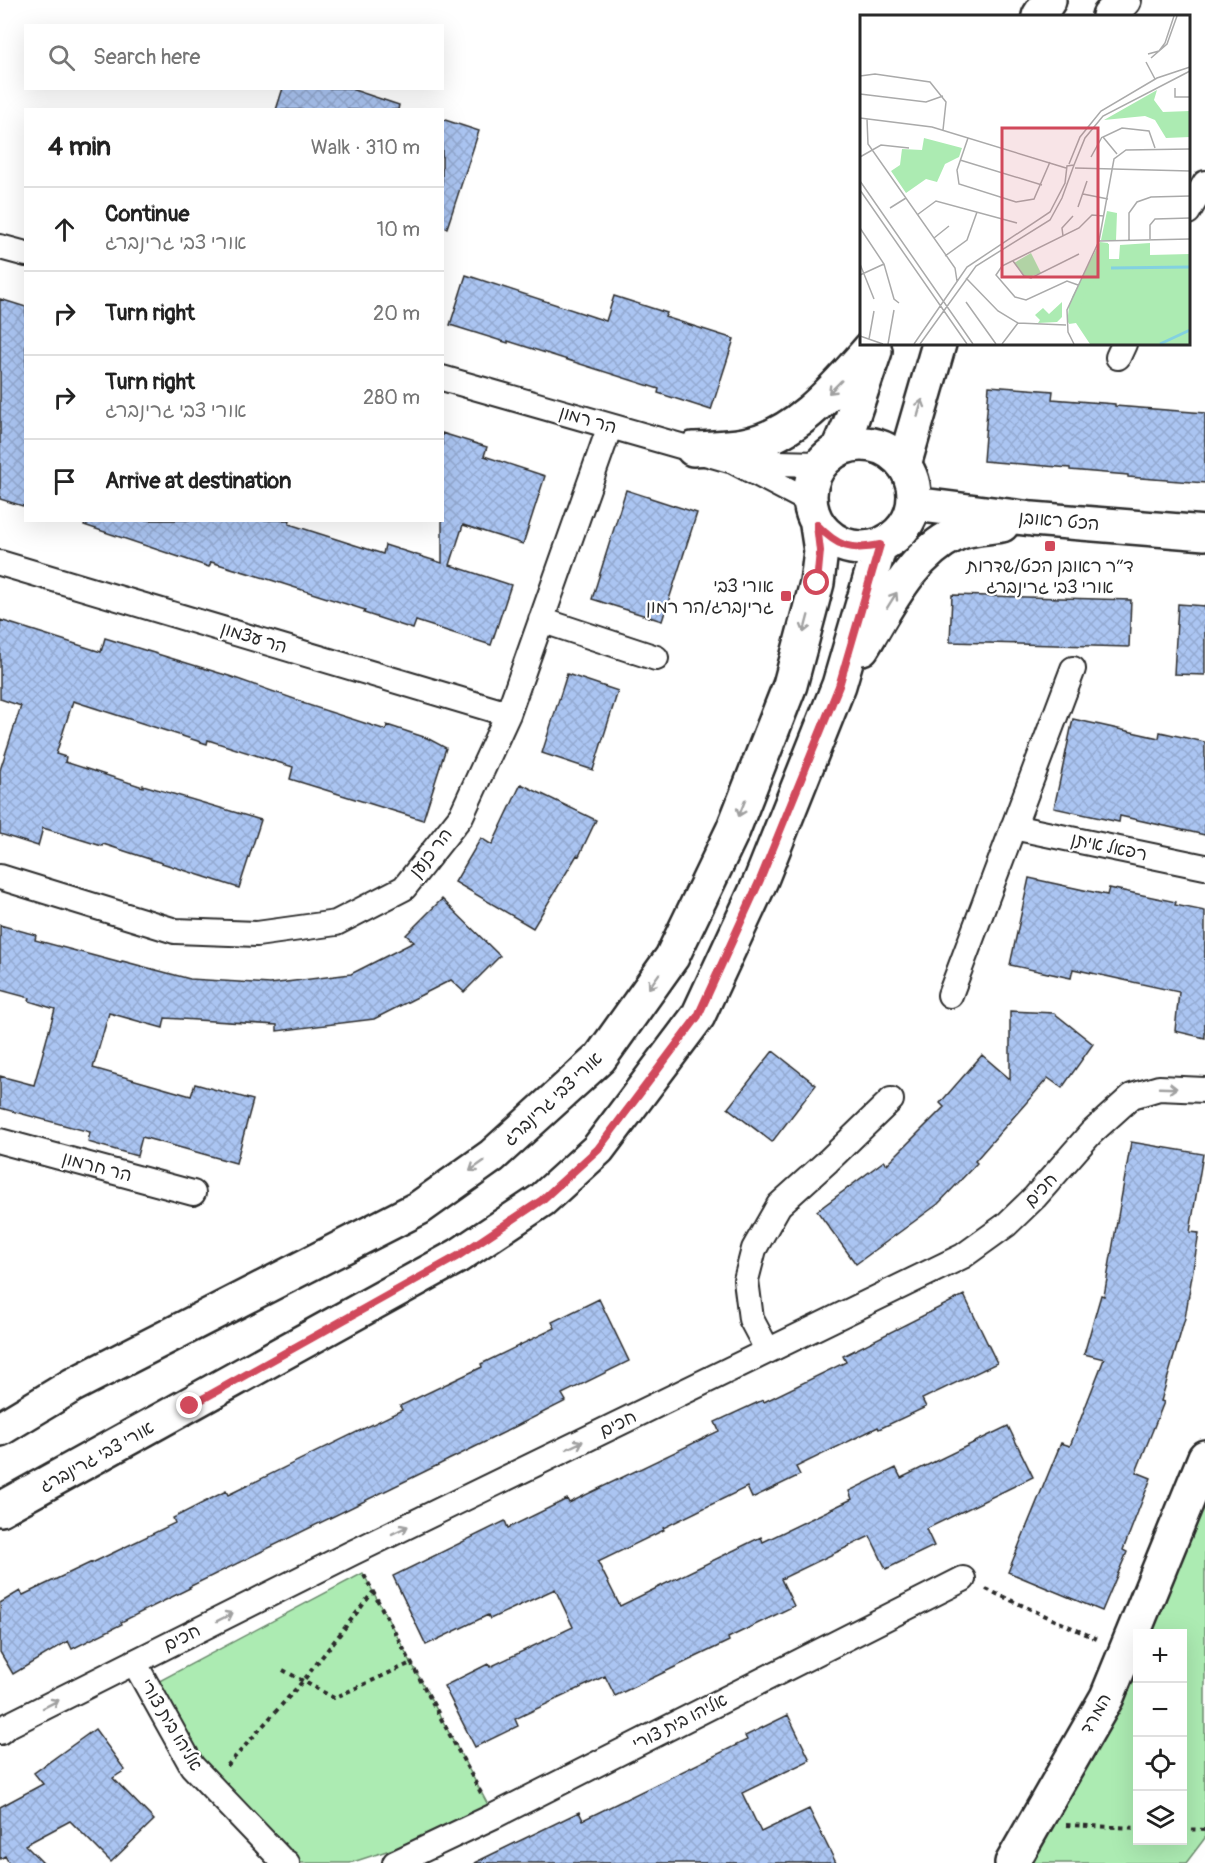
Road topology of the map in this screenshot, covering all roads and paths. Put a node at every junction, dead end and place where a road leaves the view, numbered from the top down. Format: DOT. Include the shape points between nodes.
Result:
graph roads {
  1 [pos="1049,0"];
  2 [pos="1124,0"];
  3 [pos="1040,15"];
  4 [pos="1110,15"];
  5 [pos="1205,183"];
  6 [pos="1190,209"];
  7 [pos="0,247"];
  8 [pos="24,253"];
  9 [pos="875,345"];
  10 [pos="876,345"];
  11 [pos="939,345"];
  12 [pos="444,379"];
  13 [pos="610,426"];
  14 [pos="693,448"];
  15 [pos="829,457"];
  16 [pos="733,461"];
  17 [pos="904,465"];
  18 [pos="914,504"];
  19 [pos="813,513"];
  20 [pos="1032,519"];
  21 [pos="1205,533"];
  22 [pos="880,545"];
  23 [pos="0,563"];
  24 [pos="541,620"];
  25 [pos="656,658"];
  26 [pos="1073,669"];
  27 [pos="839,686"];
  28 [pos="508,714"];
  29 [pos="1013,827"];
  30 [pos="1205,867"];
  31 [pos="0,877"];
  32 [pos="950,995"];
  33 [pos="1205,1090"];
  34 [pos="891,1100"];
  35 [pos="0,1141"];
  36 [pos="193,1193"];
  37 [pos="768,1351"];
  38 [pos="0,1429"];
  39 [pos="1205,1457"];
  40 [pos="0,1509"];
  41 [pos="352,1553"];
  42 [pos="963,1579"];
  43 [pos="373,1592"];
  44 [pos="1125,1652"];
  45 [pos="134,1662"];
  46 [pos="411,1663"];
  47 [pos="283,1670"];
  48 [pos="303,1681"];
  49 [pos="0,1732"];
  50 [pos="210,1784"];
  51 [pos="494,1816"];
  52 [pos="1033,1824"];
  53 [pos="1133,1828"];
  54 [pos="1187,1829"];
  55 [pos="1205,1830"];
  56 [pos="288,1863"];
  57 [pos="395,1863"];
  58 [pos="1012,1863"];
  1 -- 3 [label="main road"];
  2 -- 4 [label="main road"];
  5 -- 6 [label="street"];
  7 -- 8 [label="street"];
  9 -- 14 [label="main road, one-way" via="806,415 776,434 745,445"];
  10 -- 15 [label="main road" via="850,424"];
  17 -- 11 [label="main road, one-way"];
  12 -- 13 [label="street, הר רמון"];
  13 -- 14 [label="street, הר רמון"];
  13 -- 24 [label="street, הר כנען"];
  14 -- 16 [label="street, הר רמון"];
  15 -- 16 [label="street, הר רמון"];
  15 -- 17 [label="main road" via="852,445 867,444 893,454"];
  15 -- 19 [label="main road" via="813,476 809,488"];
  16 -- 19 [label="street, הר רמון"];
  17 -- 18 [label="main road" via="914,490"];
  18 -- 20 [label="main road, הכט ראובן"];
  18 -- 22 [label="main road" via="903,529"];
  19 -- 22 [label="main road" via="830,538 845,546 863,549"];
  19 -- 38 [label="main road, אורי צבי גרינברג, one-way" via="820,551 817,583 790,686 733,830 672,957 600,1058 492,1156 419,1208 73,1385"];
  20 -- 21 [label="main road, הכט ראובן"];
  27 -- 20 [label="main road, one-way" via="904,580 930,552 957,533"];
  22 -- 27 [label="main road, אורי צבי גרינברג"];
  23 -- 28 [label="street, הר עצמון"];
  24 -- 25 [label="street"];
  24 -- 28 [label="street, הר כנען"];
  26 -- 29 [label="street"];
  27 -- 40 [label="main road, אורי צבי גרינברג" via="760,880 698,1016 598,1149 542,1200 458,1256"];
  28 -- 31 [label="street, הר כנען" via="461,816 404,888 336,923 256,934 175,931"];
  29 -- 30 [label="street, רפאל איתן"];
  29 -- 32 [label="street"];
  37 -- 33 [label="street, חכים, one-way" via="963,1256 1006,1226 1091,1133 1132,1096 1158,1088"];
  34 -- 37 [label="street" via="779,1205 754,1249 746,1280 752,1319"];
  35 -- 36 [label="street, הר חרמון"];
  41 -- 37 [label="street, חכים, one-way"];
  39 -- 44 [label="main road, המרד"];
  41 -- 43 [label="path"];
  45 -- 41 [label="street, חכים, one-way"];
  42 -- 44 [label="path"];
  42 -- 51 [label="street, אליהו בית צורי"];
  43 -- 46 [label="path"];
  43 -- 48 [label="path"];
  44 -- 52 [label="main road, המרד" via="1107,1697"];
  49 -- 45 [label="street, חכים, one-way"];
  45 -- 50 [label="street, אליהו בית צורי" via="192,1766"];
  46 -- 48 [label="path" via="334,1698"];
  46 -- 51 [label="path"];
  47 -- 48 [label="path"];
  48 -- 50 [label="path"];
  50 -- 56 [label="street, אליהו בית צורי"];
  51 -- 57 [label="street, אליהו בית צורי"];
  52 -- 53 [label="path"];
  52 -- 58 [label="main road, המרד"];
  54 -- 55 [label="path"];
}
